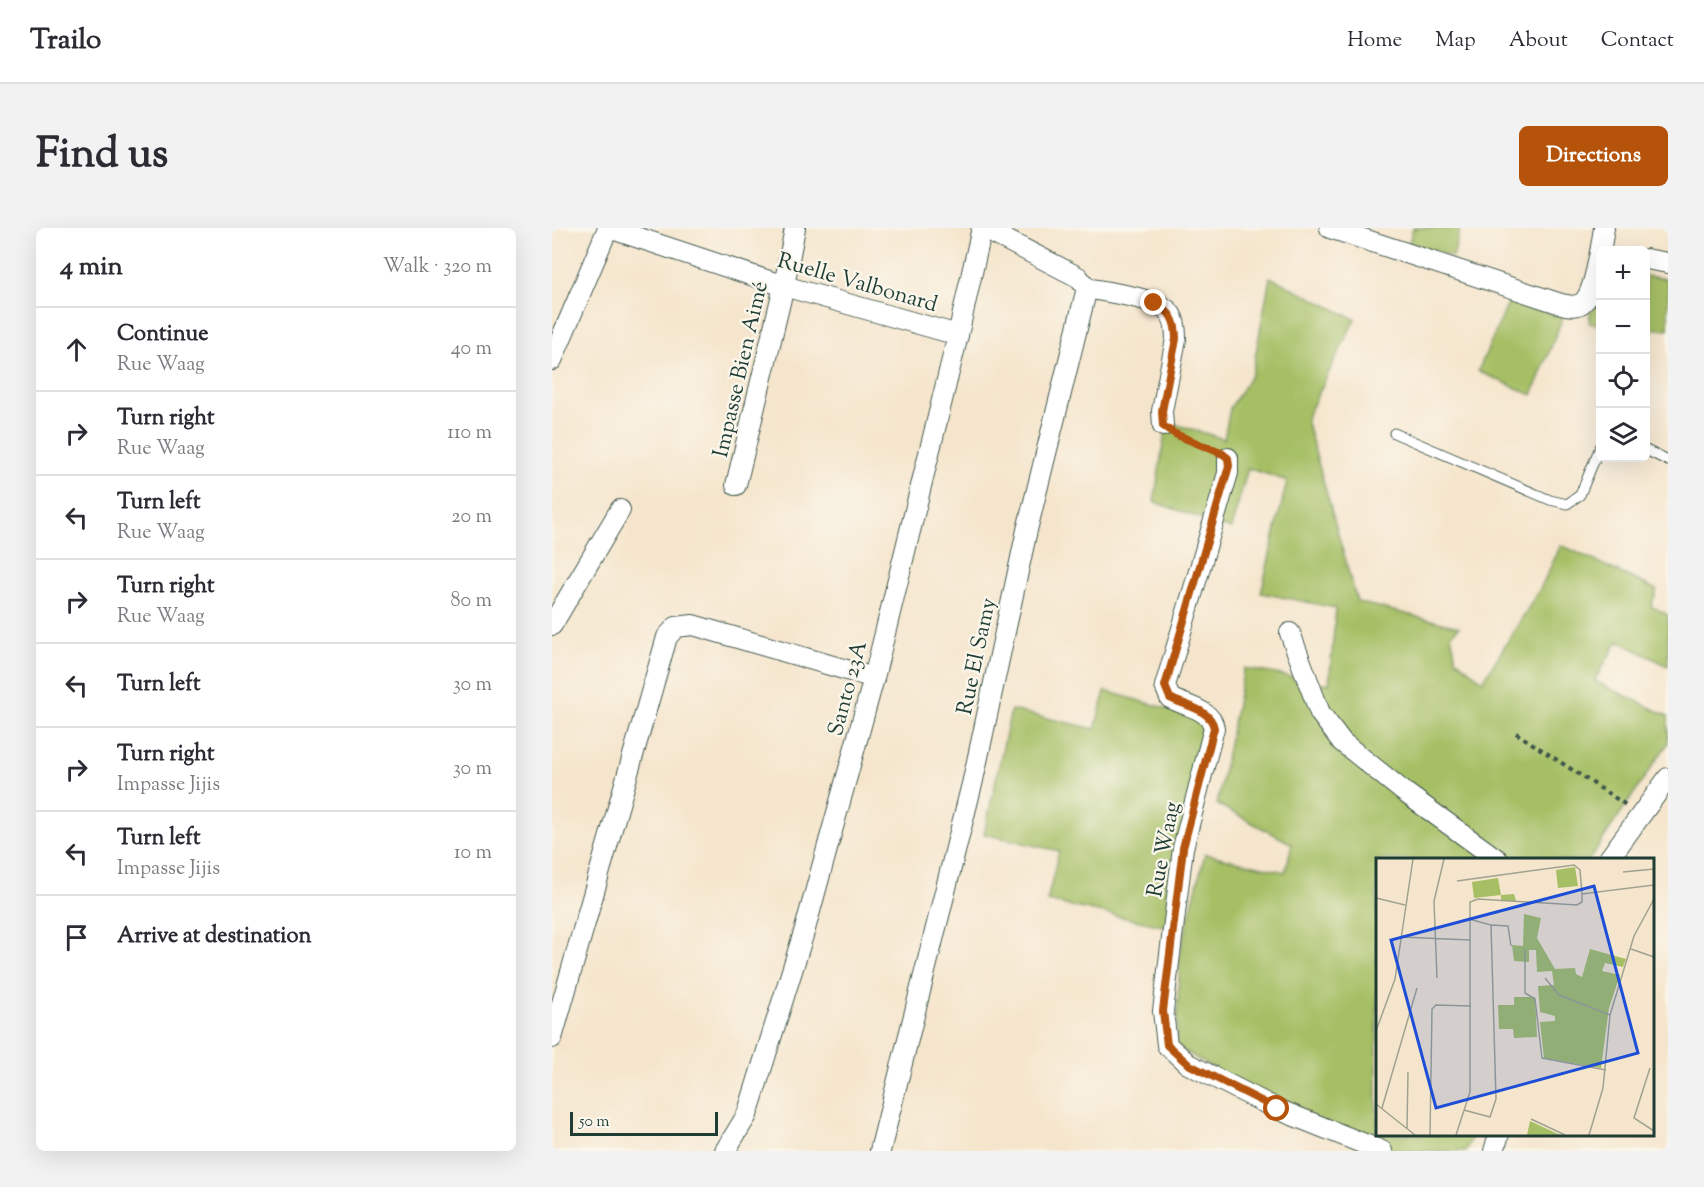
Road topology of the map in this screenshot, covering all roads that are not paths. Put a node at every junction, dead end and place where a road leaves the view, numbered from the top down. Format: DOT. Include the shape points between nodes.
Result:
graph roads {
  1 [pos="608,228"];
  2 [pos="795,228"];
  3 [pos="982,228"];
  4 [pos="1330,228"];
  5 [pos="1604,228"];
  6 [pos="1601,246"];
  7 [pos="1650,261"];
  8 [pos="1668,263"];
  9 [pos="1596,268"];
  10 [pos="784,286"];
  11 [pos="1087,288"];
  12 [pos="958,334"];
  13 [pos="552,360"];
  14 [pos="1163,426"];
  15 [pos="1394,433"];
  16 [pos="1650,452"];
  17 [pos="1596,457"];
  18 [pos="1228,458"];
  19 [pos="1668,461"];
  20 [pos="735,485"];
  21 [pos="620,510"];
  22 [pos="552,625"];
  23 [pos="1290,633"];
  24 [pos="874,678"];
  25 [pos="1668,778"];
  26 [pos="1495,858"];
  27 [pos="1609,858"];
  28 [pos="552,1038"];
  29 [pos="1498,1136"];
  30 [pos="725,1151"];
  31 [pos="880,1151"];
  32 [pos="1382,1151"];
  33 [pos="1494,1151"];
  1 -- 10 [label="street, Ruelle Valbonard"];
  1 -- 13 [label="street"];
  2 -- 10 [label="street, Impasse Bien Aimé"];
  3 -- 11 [label="street" via="1078,277"];
  3 -- 12 [label="street, Santo 23A"];
  4 -- 9 [label="street" via="1571,306 1588,297"];
  5 -- 6 [label="street"];
  7 -- 8 [label="street"];
  10 -- 12 [label="street, Ruelle Valbonard"];
  10 -- 20 [label="street, Impasse Bien Aimé"];
  11 -- 14 [label="street" via="1154,303 1172,317 1176,339 1162,411"];
  11 -- 31 [label="street, Rue El Samy" via="1027,530 973,780"];
  12 -- 24 [label="street, Santo 23A"];
  15 -- 17 [label="lane" via="1567,504 1580,495"];
  16 -- 19 [label="lane"];
  18 -- 32 [label="street, Rue Waag" via="1228,473 1165,686 1170,698 1208,715 1214,728 1183,848 1163,1011 1167,1045 1188,1064 1277,1109"];
  21 -- 22 [label="street"];
  23 -- 26 [label="street" via="1320,713 1342,742"];
  24 -- 28 [label="street" via="693,625 676,627 667,637"];
  24 -- 30 [label="street, Santo 23A" via="806,929 747,1115"];
  25 -- 27 [label="street"];
  29 -- 33 [label="street"];
}
